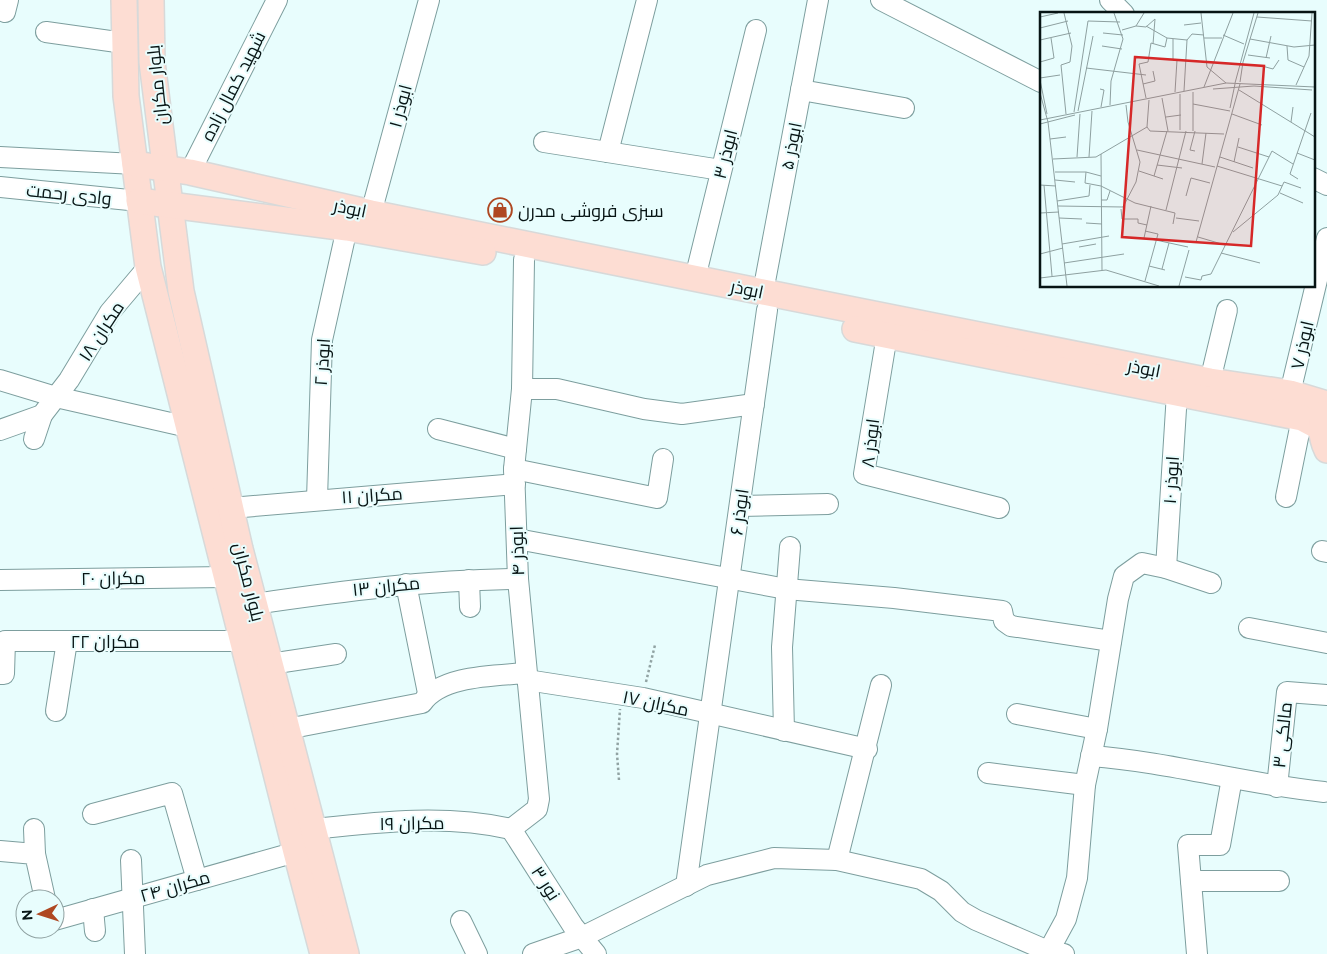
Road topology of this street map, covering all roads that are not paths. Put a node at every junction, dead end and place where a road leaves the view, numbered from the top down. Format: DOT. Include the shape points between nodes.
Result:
graph roads {
  1 [pos="124,0"];
  2 [pos="152,0"];
  3 [pos="277,0"];
  4 [pos="429,0"];
  5 [pos="646,0"];
  6 [pos="818,0"];
  7 [pos="881,0"];
  8 [pos="1110,0"];
  9 [pos="1122,12"];
  10 [pos="756,30"];
  11 [pos="46,32"];
  12 [pos="124,43"];
  13 [pos="1040,81"];
  14 [pos="801,90"];
  15 [pos="904,108"];
  16 [pos="544,142"];
  17 [pos="608,152"];
  18 [pos="0,158"];
  19 [pos="135,164"];
  20 [pos="179,170"];
  21 [pos="721,170"];
  22 [pos="1314,178"];
  23 [pos="1327,185"];
  24 [pos="1,191"];
  25 [pos="139,201"];
  26 [pos="172,206"];
  27 [pos="371,212"];
  28 [pos="347,228"];
  29 [pos="425,233"];
  30 [pos="1327,238"];
  31 [pos="524,260"];
  32 [pos="148,266"];
  33 [pos="695,278"];
  34 [pos="765,301"];
  35 [pos="1227,310"];
  36 [pos="887,335"];
  37 [pos="0,380"];
  38 [pos="1210,381"];
  39 [pos="522,389"];
  40 [pos="1177,393"];
  41 [pos="1290,393"];
  42 [pos="56,397"];
  43 [pos="754,404"];
  44 [pos="1327,404"];
  45 [pos="42,415"];
  46 [pos="188,427"];
  47 [pos="1319,427"];
  48 [pos="438,429"];
  49 [pos="0,430"];
  50 [pos="34,439"];
  51 [pos="516,449"];
  52 [pos="663,459"];
  53 [pos="514,477"];
  54 [pos="1286,498"];
  55 [pos="317,499"];
  56 [pos="828,504"];
  57 [pos="740,506"];
  58 [pos="230,508"];
  59 [pos="998,508"];
  60 [pos="517,539"];
  61 [pos="790,547"];
  62 [pos="1166,568"];
  63 [pos="226,576"];
  64 [pos="729,578"];
  65 [pos="518,579"];
  66 [pos="0,580"];
  67 [pos="469,580"];
  68 [pos="1212,583"];
  69 [pos="406,584"];
  70 [pos="786,589"];
  71 [pos="254,604"];
  72 [pos="470,607"];
  73 [pos="1250,628"];
  74 [pos="67,641"];
  75 [pos="242,641"];
  76 [pos="1111,641"];
  77 [pos="1327,643"];
  78 [pos="336,654"];
  79 [pos="270,664"];
  80 [pos="0,674"];
  81 [pos="527,677"];
  82 [pos="882,685"];
  83 [pos="428,693"];
  84 [pos="1327,695"];
  85 [pos="56,711"];
  86 [pos="710,714"];
  87 [pos="1017,714"];
  88 [pos="287,729"];
  89 [pos="1097,729"];
  90 [pos="784,731"];
  91 [pos="867,749"];
  92 [pos="1091,756"];
  93 [pos="988,773"];
  94 [pos="1232,778"];
  95 [pos="1085,785"];
  96 [pos="1276,787"];
  97 [pos="1324,792"];
  98 [pos="93,814"];
  99 [pos="510,828"];
  100 [pos="34,829"];
  101 [pos="313,829"];
  102 [pos="0,851"];
  103 [pos="296,852"];
  104 [pos="35,854"];
  105 [pos="131,860"];
  106 [pos="837,860"];
  107 [pos="197,880"];
  108 [pos="1191,881"];
  109 [pos="1279,881"];
  110 [pos="686,886"];
  111 [pos="43,889"];
  112 [pos="134,898"];
  113 [pos="93,909"];
  114 [pos="65,917"];
  115 [pos="461,921"];
  116 [pos="95,931"];
  117 [pos="582,937"];
  118 [pos="1053,953"];
  119 [pos="134,954"];
  120 [pos="323,954"];
  121 [pos="346,954"];
  122 [pos="477,954"];
  123 [pos="533,954"];
  124 [pos="596,954"];
  125 [pos="1197,954"];
  1 -- 12 [label="main road, بلوار مکران"];
  2 -- 20 [label="main road, بلوار مکران" via="152,62"];
  3 -- 20 [label="street, شهید کمال زاده"];
  4 -- 27 [label="street, ابوذر ۱"];
  5 -- 17 [label="street"];
  6 -- 14 [label="street, ابوذر ۵"];
  7 -- 13 [label="street"];
  8 -- 9 [label="street"];
  10 -- 21 [label="street, ابوذر ۳"];
  11 -- 12 [label="street"];
  12 -- 19 [label="main road, بلوار مکران" via="126,96"];
  14 -- 15 [label="street"];
  14 -- 34 [label="street, ابوذر ۵"];
  16 -- 17 [label="street"];
  17 -- 21 [label="street"];
  18 -- 19 [label="street, وادی رحمت"];
  19 -- 20 [label="main road, ابوذر"];
  19 -- 25 [label="main road, بلوار مکران"];
  20 -- 26 [label="main road, بلوار مکران"];
  20 -- 27 [label="main road, ابوذر"];
  21 -- 33 [label="street, ابوذر ۳"];
  22 -- 23 [label="street"];
  24 -- 25 [label="street, وادی رحمت"];
  25 -- 26 [label="main road, ابوذر"];
  25 -- 32 [label="main road, بلوار مکران"];
  26 -- 28 [label="main road, ابوذر"];
  26 -- 58 [label="main road, بلوار مکران" via="181,291"];
  27 -- 29 [label="main road, ابوذر"];
  28 -- 29 [label="main road, ابوذر"];
  28 -- 55 [label="street, ابوذر ۲" via="322,340"];
  29 -- 31 [label="main road, ابوذر"];
  29 -- 33 [label="main road, ابوذر"];
  30 -- 41 [label="street, ابوذر ۷"];
  31 -- 34 [label="main road, ابوذر"];
  31 -- 39 [label="street, ابوذر ۴"];
  32 -- 42 [label="street, مکران ۱۸" via="110,312"];
  32 -- 46 [label="main road, بلوار مکران"];
  33 -- 34 [label="main road, ابوذر"];
  34 -- 36 [label="main road, ابوذر"];
  34 -- 38 [label="main road, ابوذر"];
  34 -- 43 [label="street, ابوذر ۶"];
  35 -- 38 [label="street"];
  36 -- 40 [label="main road, ابوذر"];
  36 -- 59 [label="street, ابوذر ۸" via="864,474"];
  37 -- 42 [label="street"];
  38 -- 41 [label="main road, ابوذر"];
  39 -- 43 [label="street" via="557,390 682,414"];
  39 -- 51 [label="street, ابوذر ۴"];
  40 -- 47 [label="main road, ابوذر"];
  40 -- 62 [label="street, ابوذر ۱۰"];
  41 -- 44 [label="main road, ابوذر"];
  42 -- 45 [label="street, مکران ۱۸"];
  42 -- 46 [label="street"];
  43 -- 57 [label="street, ابوذر ۶"];
  45 -- 49 [label="street"];
  45 -- 50 [label="street"];
  46 -- 63 [label="main road, بلوار مکران"];
  47 -- 54 [label="street"];
  48 -- 51 [label="street"];
  51 -- 53 [label="street, ابوذر ۴"];
  52 -- 53 [label="street, مکران ۱۱" via="657,498"];
  53 -- 55 [label="street, مکران ۱۱"];
  53 -- 60 [label="street, ابوذر ۴"];
  55 -- 58 [label="street, مکران ۱۱"];
  56 -- 57 [label="street"];
  57 -- 64 [label="street, ابوذر ۶"];
  58 -- 71 [label="main road, بلوار مکران"];
  60 -- 64 [label="street"];
  60 -- 65 [label="street, ابوذر ۴"];
  61 -- 70 [label="street"];
  62 -- 68 [label="street"];
  62 -- 76 [label="street" via="1142,562 1124,576"];
  63 -- 66 [label="street, مکران ۲۰"];
  63 -- 75 [label="main road, بلوار مکران"];
  64 -- 70 [label="street"];
  64 -- 86 [label="street, ابوذر ۶"];
  65 -- 67 [label="street, مکران ۱۳"];
  65 -- 81 [label="street, ابوذر ۴"];
  67 -- 69 [label="street, مکران ۱۳"];
  67 -- 72 [label="street"];
  69 -- 71 [label="street, مکران ۱۳"];
  69 -- 83 [label="street"];
  70 -- 76 [label="street" via="1002,611 1004,621 1011,626"];
  70 -- 90 [label="street" via="782,647"];
  71 -- 79 [label="main road, بلوار مکران"];
  73 -- 77 [label="street"];
  74 -- 75 [label="street, مکران ۲۲"];
  74 -- 80 [label="street, مکران ۲۲" via="5,641 4,674"];
  74 -- 85 [label="street"];
  75 -- 103 [label="main road, بلوار مکران"];
  76 -- 89 [label="street"];
  78 -- 79 [label="street"];
  79 -- 88 [label="main road, بلوار مکران"];
  81 -- 83 [label="street, مکران ۱۷" via="461,680"];
  81 -- 86 [label="street, مکران ۱۷"];
  81 -- 99 [label="street, ابوذر ۴" via="539,799 537,809"];
  82 -- 91 [label="street"];
  83 -- 88 [label="street, مکران ۱۷" via="422,703"];
  84 -- 96 [label="street, مالکی ۳" via="1287,692"];
  86 -- 90 [label="street, مکران ۱۷"];
  86 -- 110 [label="street, ابوذر ۶"];
  87 -- 89 [label="street"];
  88 -- 101 [label="main road, بلوار مکران"];
  89 -- 92 [label="street"];
  90 -- 91 [label="street, مکران ۱۷"];
  91 -- 106 [label="street"];
  92 -- 94 [label="street" via="1138,759"];
  92 -- 95 [label="street"];
  93 -- 95 [label="street"];
  94 -- 96 [label="street"];
  94 -- 108 [label="street" via="1220,845 1188,845"];
  95 -- 118 [label="street" via="1077,878"];
  96 -- 97 [label="street"];
  98 -- 107 [label="street" via="172,793"];
  99 -- 101 [label="street, مکران ۱۹" via="484,822 392,821"];
  99 -- 117 [label="street, نور ۳"];
  100 -- 104 [label="street"];
  101 -- 121 [label="main road, بلوار مکران"];
  102 -- 104 [label="street"];
  103 -- 107 [label="street, مکران ۲۴"];
  103 -- 120 [label="main road, بلوار مکران"];
  104 -- 111 [label="street"];
  105 -- 112 [label="street"];
  106 -- 110 [label="street" via="774,858 707,876"];
  106 -- 118 [label="street" via="921,879 941,891 969,916"];
  107 -- 112 [label="street, مکران ۲۴"];
  108 -- 109 [label="street"];
  108 -- 125 [label="street"];
  110 -- 117 [label="street"];
  112 -- 113 [label="street, مکران ۲۴"];
  112 -- 119 [label="street"];
  113 -- 114 [label="street, مکران ۲۴"];
  113 -- 116 [label="street"];
  115 -- 122 [label="street"];
  117 -- 123 [label="street"];
  117 -- 124 [label="street, نور ۳"];
}
